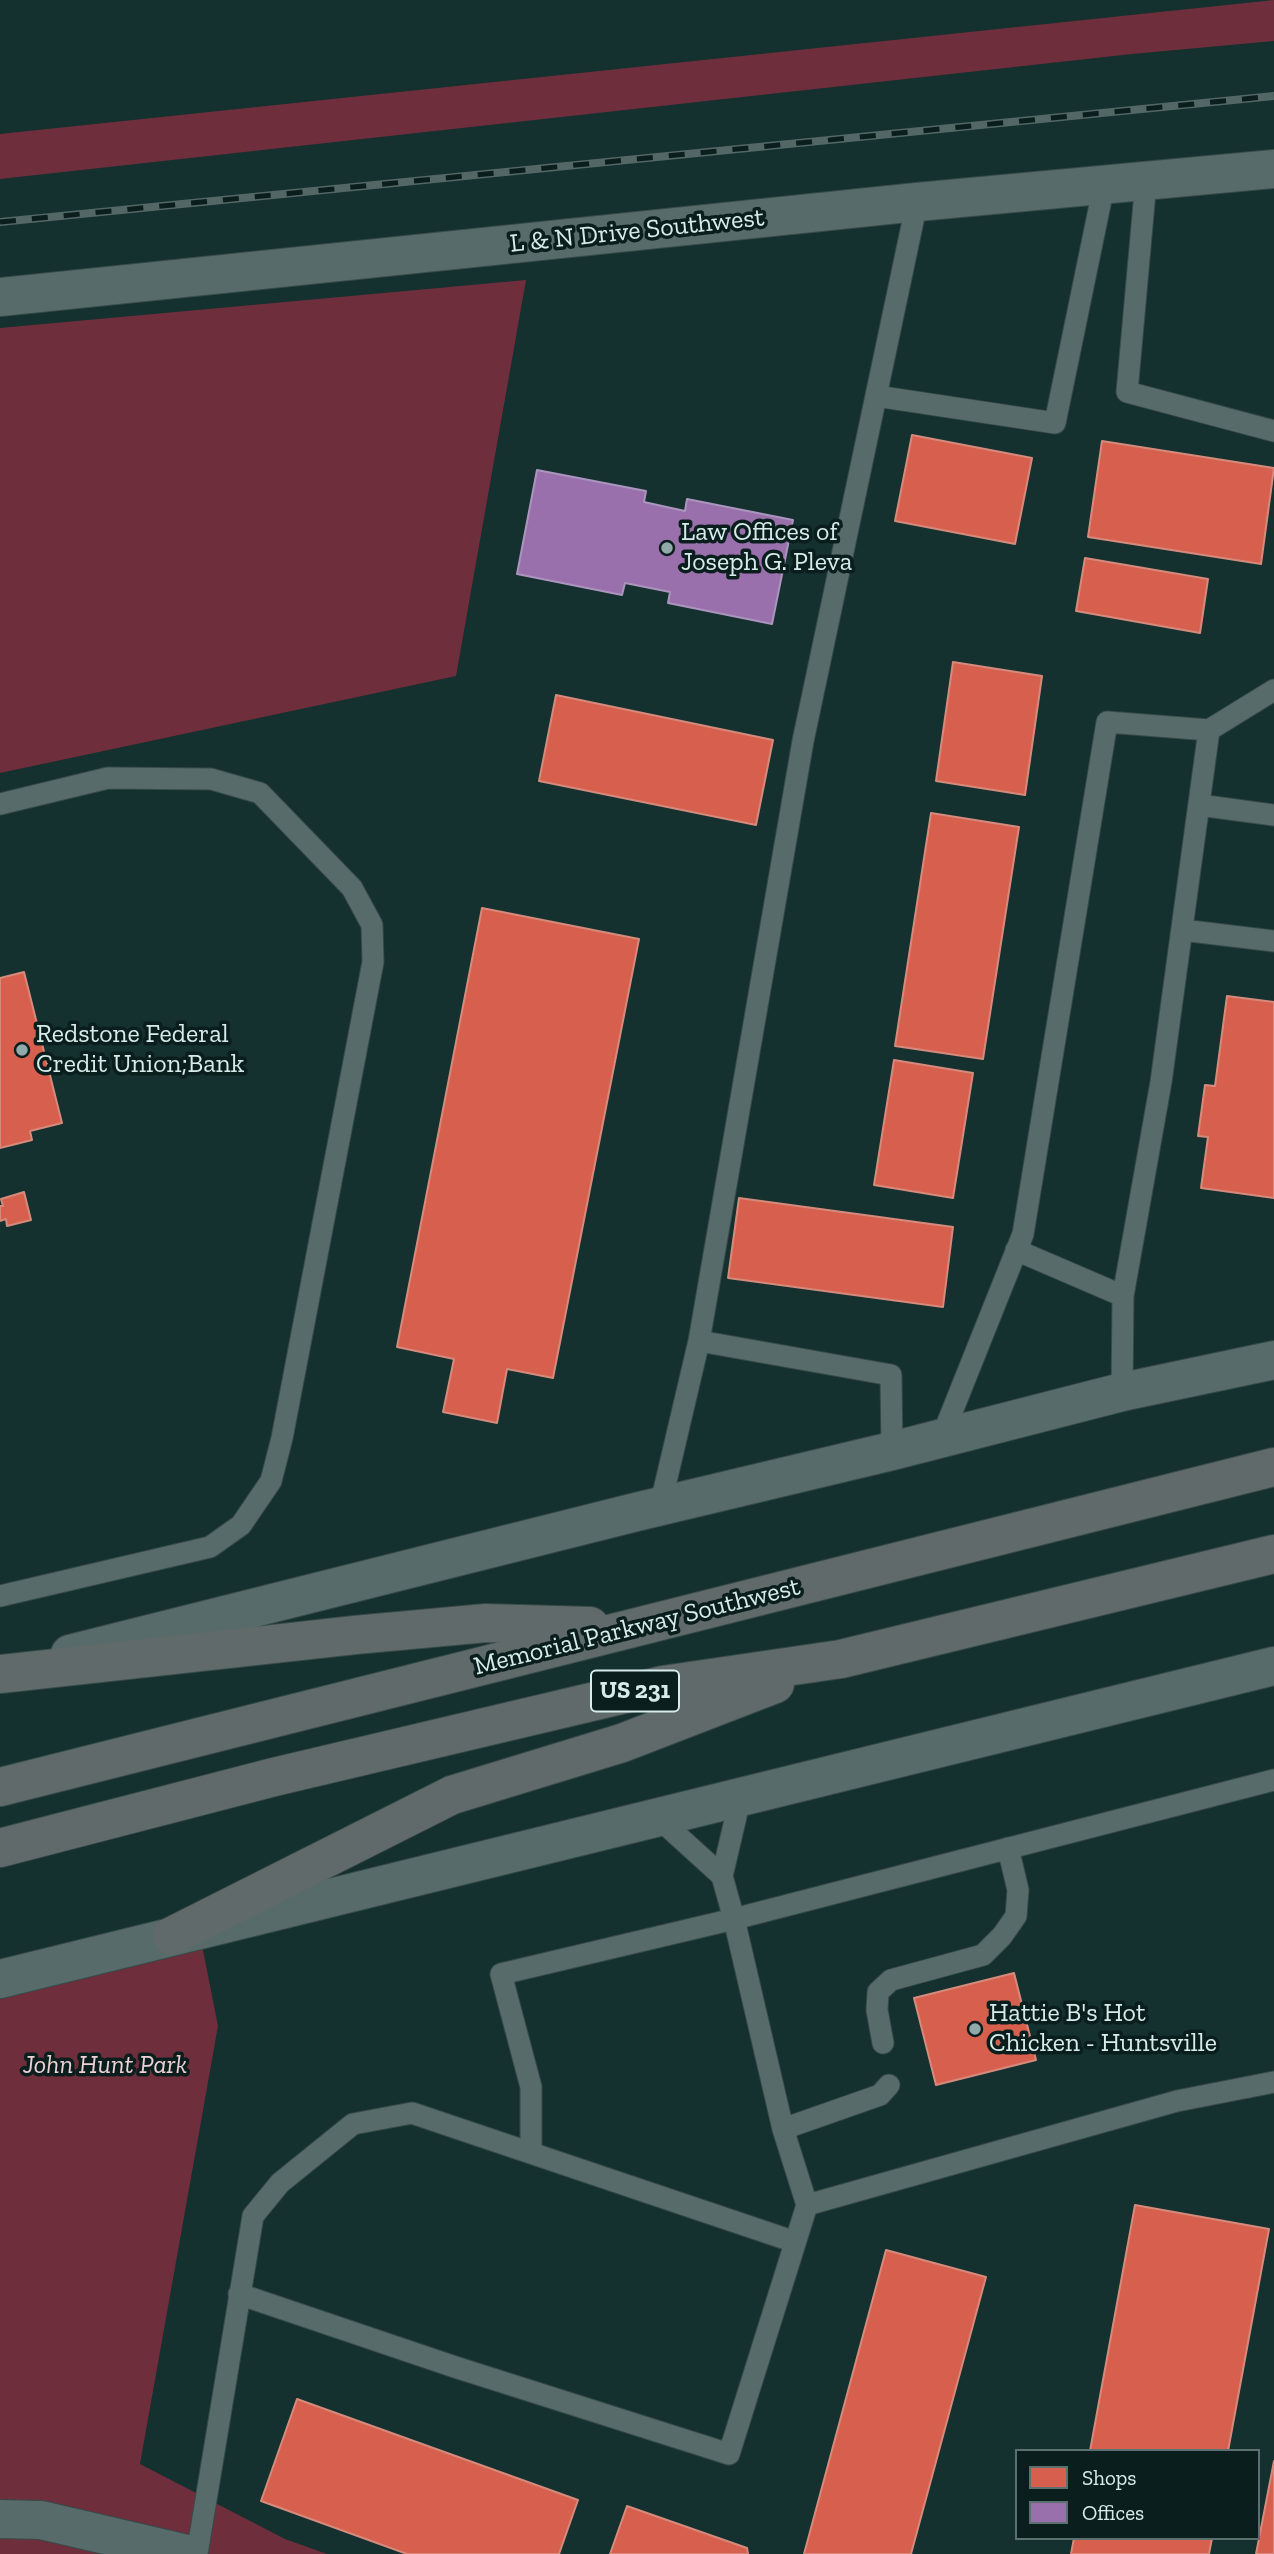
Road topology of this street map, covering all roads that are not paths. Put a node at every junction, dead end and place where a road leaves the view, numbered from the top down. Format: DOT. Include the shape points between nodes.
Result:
graph roads {
  1 [pos="1274,169"];
  2 [pos="1146,181"];
  3 [pos="1104,185"];
  4 [pos="917,202"];
  5 [pos="0,297"];
  6 [pos="876,396"];
  7 [pos="1274,431"];
  8 [pos="1274,690"];
  9 [pos="1209,730"];
  10 [pos="0,804"];
  11 [pos="1199,805"];
  12 [pos="1274,815"];
  13 [pos="1182,930"];
  14 [pos="1274,941"];
  15 [pos="1016,1250"];
  16 [pos="1123,1296"];
  17 [pos="699,1341"];
  18 [pos="1274,1360"];
  19 [pos="1122,1392"];
  20 [pos="941,1439"];
  21 [pos="892,1451"];
  22 [pos="1274,1467"];
  23 [pos="660,1507"];
  24 [pos="1274,1554"];
  25 [pos="0,1596"];
  26 [pos="637,1627"];
  27 [pos="841,1659"];
  28 [pos="1274,1666"];
  29 [pos="0,1673"];
  30 [pos="1274,1780"];
  31 [pos="0,1787"];
  32 [pos="741,1796"];
  33 [pos="656,1816"];
  34 [pos="0,1848"];
  35 [pos="1008,1848"];
  36 [pos="722,1876"];
  37 [pos="734,1919"];
  38 [pos="172,1936"];
  39 [pos="0,1979"];
  40 [pos="883,2043"];
  41 [pos="1274,2082"];
  42 [pos="889,2085"];
  43 [pos="783,2129"];
  44 [pos="531,2153"];
  45 [pos="807,2205"];
  46 [pos="795,2242"];
  47 [pos="239,2294"];
  48 [pos="0,2519"];
  49 [pos="187,2554"];
  50 [pos="197,2554"];
  1 -- 2 [label="main road, L & N Drive Southwest"];
  2 -- 3 [label="main road, L & N Drive Southwest"];
  2 -- 7 [label="lane" via="1127,392"];
  3 -- 4 [label="main road, L & N Drive Southwest"];
  3 -- 6 [label="lane" via="1055,423"];
  4 -- 5 [label="main road, L & N Drive Southwest"];
  4 -- 6 [label="lane"];
  6 -- 17 [label="lane" via="803,741"];
  8 -- 9 [label="lane"];
  9 -- 11 [label="lane"];
  9 -- 15 [label="lane" via="1107,722 1023,1234"];
  10 -- 25 [label="lane" via="108,778 211,779 260,793 352,888 372,925 373,962 271,1481 242,1525 210,1547"];
  11 -- 12 [label="lane"];
  11 -- 13 [label="lane"];
  13 -- 14 [label="lane"];
  13 -- 16 [label="lane"];
  15 -- 16 [label="lane"];
  15 -- 20 [label="lane"];
  16 -- 19 [label="lane"];
  17 -- 21 [label="lane" via="891,1375"];
  17 -- 23 [label="lane"];
  18 -- 19 [label="main road"];
  19 -- 20 [label="main road"];
  20 -- 21 [label="main road"];
  21 -- 23 [label="main road"];
  22 -- 26 [label="highway, Memorial Parkway Southwest / US 231"];
  23 -- 29 [label="main road"];
  24 -- 27 [label="highway, US 231"];
  26 -- 29 [label="highway" via="486,1623"];
  26 -- 31 [label="highway, Memorial Parkway Southwest / US 231"];
  27 -- 34 [label="highway, US 231" via="663,1685 288,1773"];
  27 -- 38 [label="highway" via="622,1743 452,1795"];
  28 -- 32 [label="main road"];
  30 -- 35 [label="lane"];
  32 -- 33 [label="main road"];
  32 -- 36 [label="lane"];
  33 -- 36 [label="lane"];
  33 -- 38 [label="main road"];
  35 -- 37 [label="lane"];
  35 -- 40 [label="lane" via="1018,1890 1016,1916 983,1955 891,1980 878,1992"];
  36 -- 37 [label="lane"];
  37 -- 43 [label="lane"];
  37 -- 44 [label="lane" via="501,1974 531,2087"];
  38 -- 39 [label="main road"];
  41 -- 45 [label="lane" via="1177,2101"];
  42 -- 43 [label="lane" via="880,2095"];
  43 -- 45 [label="lane"];
  44 -- 46 [label="lane"];
  44 -- 47 [label="lane" via="412,2113 353,2124 280,2183 253,2216"];
  45 -- 46 [label="lane"];
  46 -- 47 [label="lane" via="729,2454"];
  47 -- 50 [label="lane"];
  48 -- 49 [label="main road" via="41,2520"];
}
